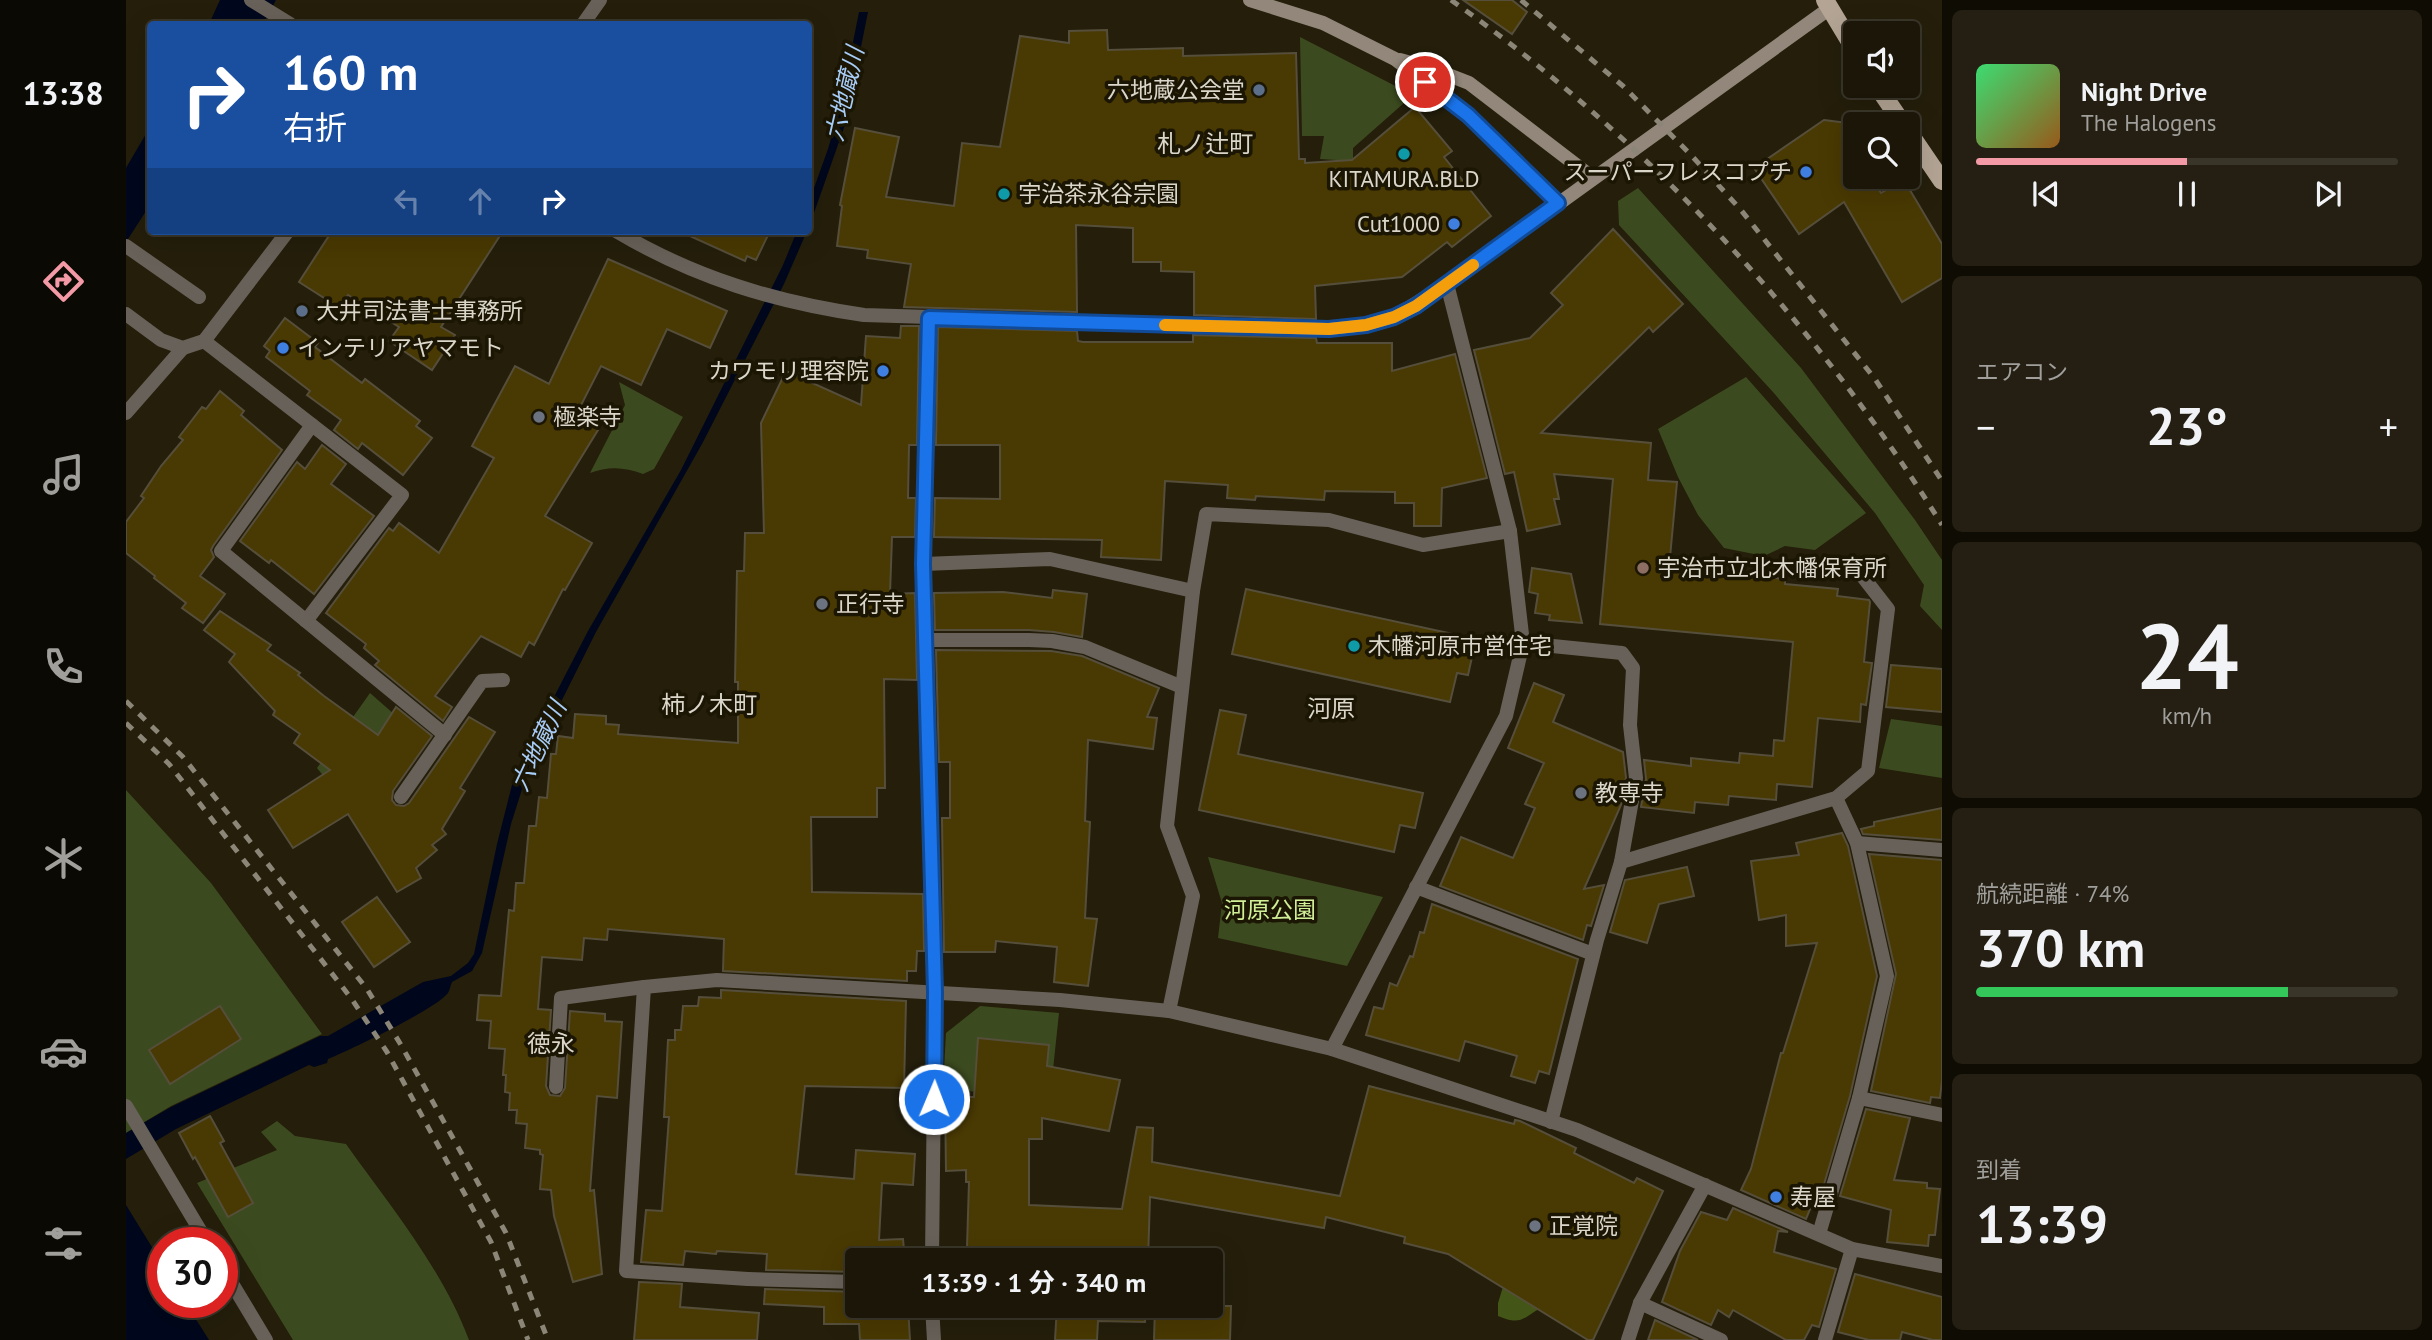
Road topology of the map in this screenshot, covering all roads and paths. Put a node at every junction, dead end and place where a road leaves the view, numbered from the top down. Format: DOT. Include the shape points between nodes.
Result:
graph roads {
  1 [pos="251,0"];
  2 [pos="600,0"];
  3 [pos="1250,0"];
  4 [pos="1833,3"];
  5 [pos="285,21"];
  6 [pos="585,21"];
  7 [pos="1843,24"];
  8 [pos="1395,59"];
  9 [pos="1920,149"];
  10 [pos="1593,178"];
  11 [pos="1942,181"];
  12 [pos="1558,203"];
  13 [pos="285,235"];
  14 [pos="624,235"];
  15 [pos="126,246"];
  16 [pos="1447,284"];
  17 [pos="199,297"];
  18 [pos="126,314"];
  19 [pos="929,318"];
  20 [pos="204,341"];
  21 [pos="183,348"];
  22 [pos="126,413"];
  23 [pos="312,425"];
  24 [pos="1510,531"];
  25 [pos="923,564"];
  26 [pos="1853,564"];
  27 [pos="1193,591"];
  28 [pos="306,621"];
  29 [pos="925,640"];
  30 [pos="1523,643"];
  31 [pos="503,680"];
  32 [pos="1182,687"];
  33 [pos="445,735"];
  34 [pos="401,797"];
  35 [pos="1836,798"];
  36 [pos="1857,843"];
  37 [pos="1942,850"];
  38 [pos="1621,862"];
  39 [pos="1416,887"];
  40 [pos="1593,954"];
  41 [pos="644,987"];
  42 [pos="935,992"];
  43 [pos="1169,1012"];
  44 [pos="1332,1049"];
  45 [pos="556,1087"];
  46 [pos="1859,1098"];
  47 [pos="126,1106"];
  48 [pos="1942,1115"];
  49 [pos="1551,1122"];
  50 [pos="1705,1185"];
  51 [pos="198,1227"];
  52 [pos="1819,1234"];
  53 [pos="932,1248"];
  54 [pos="1852,1249"];
  55 [pos="1942,1266"];
  56 [pos="845,1282"];
  57 [pos="238,1293"];
  58 [pos="1640,1303"];
  59 [pos="933,1318"];
  60 [pos="267,1340"];
  61 [pos="934,1340"];
  62 [pos="1628,1340"];
  63 [pos="1721,1340"];
  64 [pos="1825,1340"];
  1 -- 5 [label="street"];
  2 -- 6 [label="street"];
  3 -- 8 [label="street" via="1323,23"];
  4 -- 7 [label="main road"];
  4 -- 10 [label="street"];
  8 -- 10 [label="street" via="1469,83"];
  8 -- 12 [label="street" via="1468,115"];
  9 -- 11 [label="main road"];
  10 -- 12 [label="street"];
  12 -- 16 [label="street"];
  13 -- 20 [label="street"];
  14 -- 19 [label="street" via="713,279 750,291 810,307"];
  15 -- 17 [label="street"];
  16 -- 19 [label="street" via="1394,317 1329,329"];
  16 -- 24 [label="street"];
  18 -- 21 [label="street" via="161,340"];
  19 -- 25 [label="street"];
  20 -- 21 [label="street"];
  20 -- 23 [label="street"];
  21 -- 22 [label="street"];
  23 -- 28 [label="street" via="221,551"];
  23 -- 28 [label="street" via="402,495"];
  24 -- 27 [label="street" via="1423,545 1329,520 1206,514"];
  24 -- 30 [label="street"];
  25 -- 27 [label="street" via="1050,559"];
  25 -- 29 [label="street"];
  26 -- 35 [label="street" via="1888,608 1868,771"];
  27 -- 32 [label="street"];
  28 -- 33 [label="street"];
  29 -- 32 [label="street" via="1040,640 1085,647"];
  29 -- 42 [label="street"];
  30 -- 38 [label="street" via="1622,653 1633,668 1630,725 1636,778"];
  30 -- 39 [label="street" via="1506,716"];
  31 -- 33 [label="street" via="482,681"];
  32 -- 43 [label="street" via="1167,826 1193,896"];
  33 -- 34 [label="street"];
  35 -- 36 [label="street"];
  35 -- 38 [label="street"];
  36 -- 37 [label="street"];
  36 -- 46 [label="street" via="1887,976"];
  38 -- 40 [label="street"];
  39 -- 40 [label="street"];
  39 -- 44 [label="street"];
  40 -- 49 [label="street"];
  41 -- 42 [label="street" via="717,979"];
  41 -- 45 [label="street" via="561,998"];
  41 -- 56 [label="street" via="626,1271"];
  42 -- 43 [label="street"];
  42 -- 53 [label="street"];
  43 -- 44 [label="street"];
  44 -- 49 [label="street"];
  46 -- 48 [label="street"];
  46 -- 52 [label="street"];
  47 -- 51 [label="street"];
  49 -- 50 [label="street"];
  50 -- 52 [label="street"];
  50 -- 58 [label="street"];
  52 -- 54 [label="street"];
  54 -- 55 [label="street"];
  54 -- 64 [label="street"];
  57 -- 60 [label="street"];
  58 -- 62 [label="street"];
  58 -- 63 [label="street"];
  59 -- 61 [label="street"];
}
